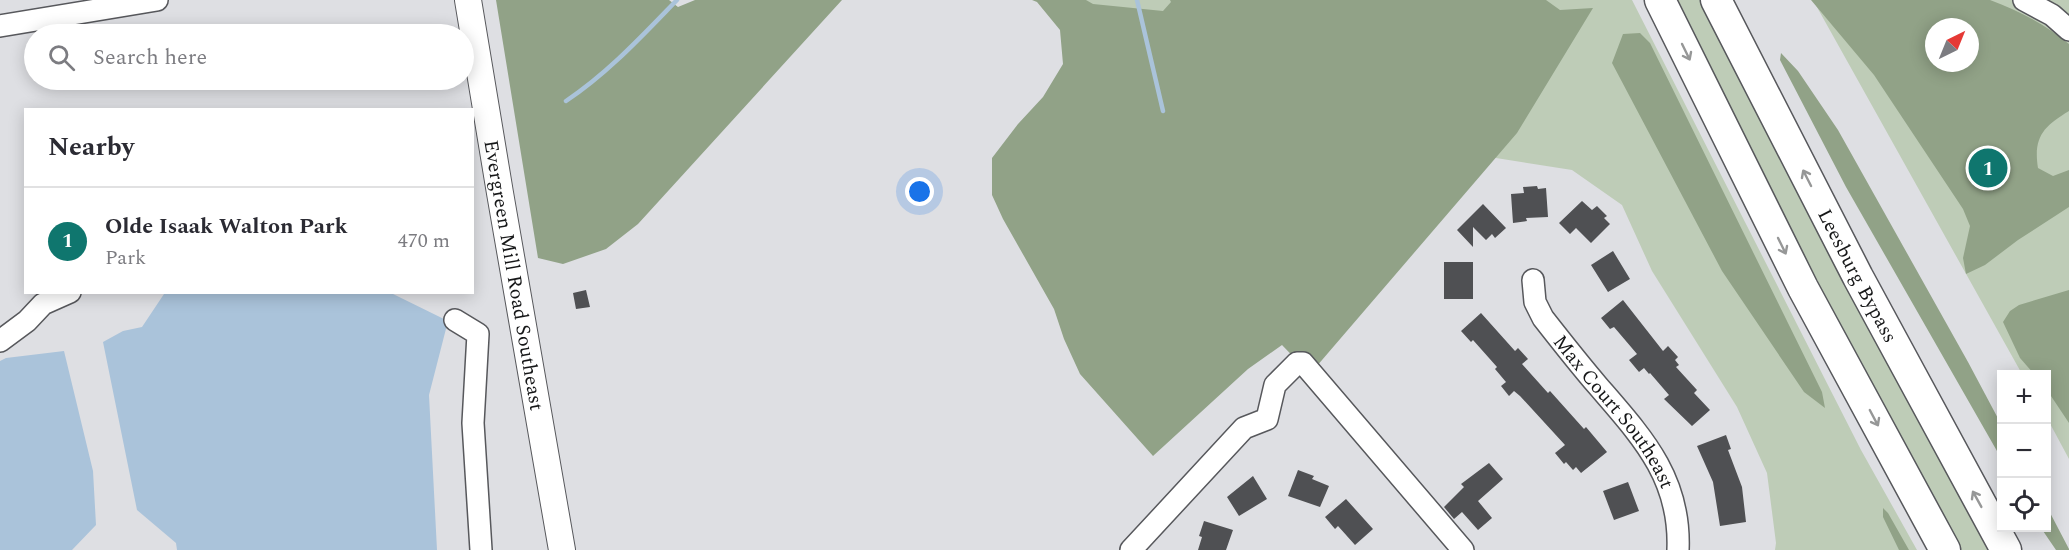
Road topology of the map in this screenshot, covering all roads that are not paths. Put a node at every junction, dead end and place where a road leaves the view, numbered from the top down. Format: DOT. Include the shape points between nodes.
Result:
graph roads {
  1 [pos="158,0"];
  2 [pos="468,0"];
  3 [pos="1660,0"];
  4 [pos="1716,0"];
  5 [pos="2024,0"];
  6 [pos="472,24"];
  7 [pos="0,27"];
  8 [pos="2069,30"];
  9 [pos="474,36"];
  10 [pos="1533,280"];
  11 [pos="66,294"];
  12 [pos="455,321"];
  13 [pos="0,341"];
  14 [pos="481,550"];
  15 [pos="562,550"];
  16 [pos="1131,550"];
  17 [pos="1462,550"];
  18 [pos="1678,550"];
  19 [pos="1945,550"];
  20 [pos="2006,550"];
  1 -- 7 [label="street"];
  2 -- 6 [label="main road, Evergreen Mill Road Southeast"];
  3 -- 19 [label="highway, one-way" via="1803,288"];
  20 -- 4 [label="highway, Leesburg Bypass, one-way" via="1858,277"];
  5 -- 8 [label="street" via="2052,15"];
  9 -- 15 [label="main road, Evergreen Mill Road Southeast"];
  10 -- 18 [label="street, Max Court Southeast" via="1535,302 1543,318 1647,443 1659,464 1675,509"];
  11 -- 13 [label="street" via="43,304"];
  12 -- 14 [label="street" via="478,334 473,423"];
  16 -- 17 [label="street" via="1244,428 1267,419 1275,385 1297,363 1303,363"];
}
